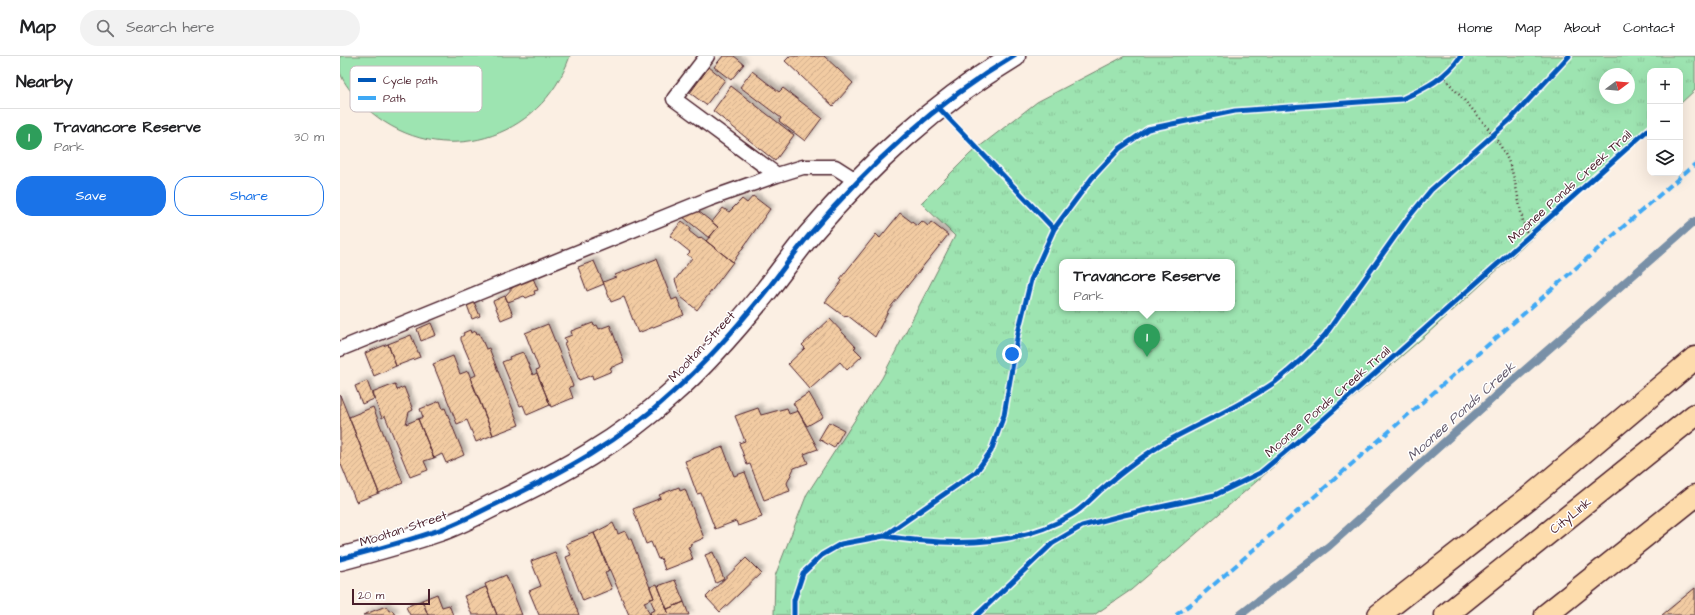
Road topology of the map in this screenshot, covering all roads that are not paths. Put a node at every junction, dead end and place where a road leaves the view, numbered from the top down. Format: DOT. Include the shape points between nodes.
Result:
graph roads {
  1 [pos="707,56"];
  2 [pos="1014,56"];
  3 [pos="777,175"];
  4 [pos="857,181"];
  5 [pos="340,349"];
  6 [pos="1695,358"];
  7 [pos="1695,415"];
  8 [pos="1695,496"];
  9 [pos="340,558"];
  10 [pos="1379,615"];
  11 [pos="1446,615"];
  12 [pos="1546,615"];
  1 -- 3 [label="lane" via="674,99"];
  2 -- 4 [label="street, Mooltan Street" via="938,107"];
  3 -- 4 [label="lane" via="803,167 835,167"];
  3 -- 5 [label="lane" via="709,199"];
  4 -- 9 [label="street, Mooltan Street" via="809,235 720,344 674,392 636,425 544,482 442,529 394,545"];
  6 -- 10 [label="highway" via="1536,493"];
  7 -- 11 [label="highway, CityLink"];
  8 -- 12 [label="highway"];
}
